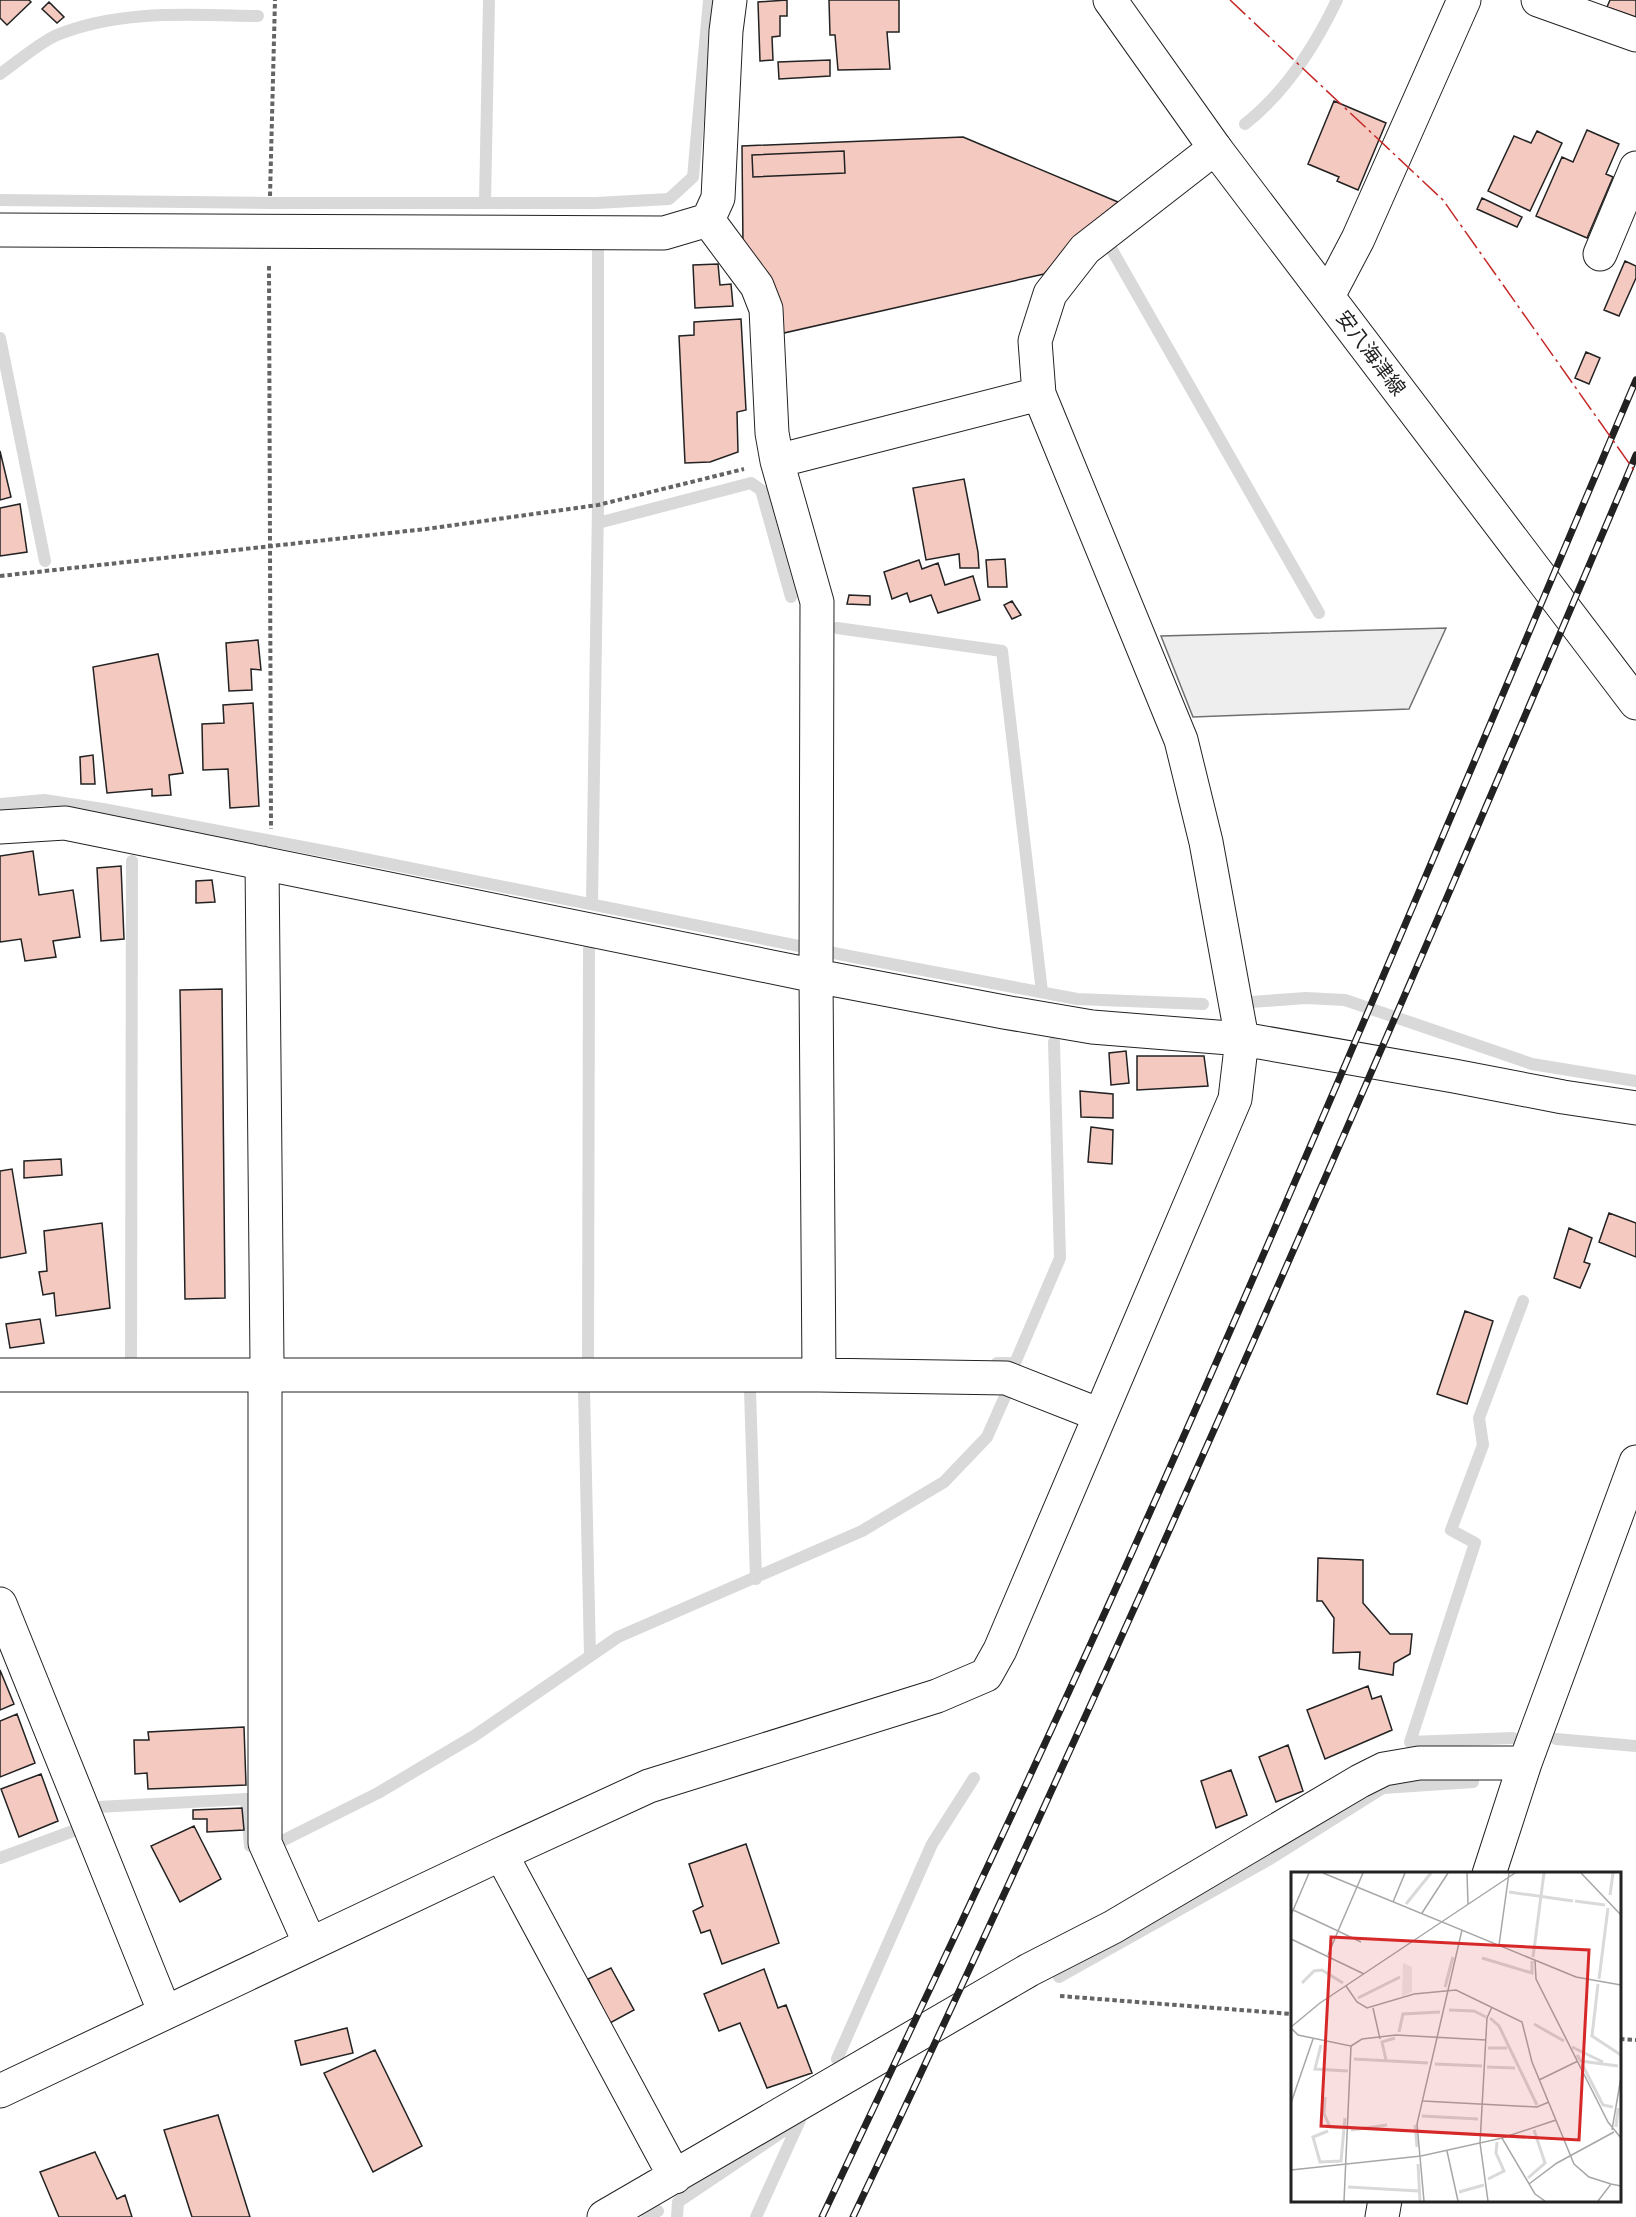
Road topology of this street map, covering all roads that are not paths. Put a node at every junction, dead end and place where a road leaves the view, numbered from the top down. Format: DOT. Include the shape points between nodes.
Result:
graph roads {
  1 [pos="730,0"];
  2 [pos="1110,0"];
  3 [pos="1464,0"];
  4 [pos="1538,0"];
  5 [pos="1636,35"];
  6 [pos="1215,148"];
  7 [pos="1636,168"];
  8 [pos="708,220"];
  9 [pos="0,230"];
  10 [pos="1600,254"];
  11 [pos="1328,296"];
  12 [pos="1039,394"];
  13 [pos="777,461"];
  14 [pos="1636,703"];
  15 [pos="0,827"];
  16 [pos="267,864"];
  17 [pos="816,976"];
  18 [pos="1242,1039"];
  19 [pos="1636,1108"];
  20 [pos="265,1374"];
  21 [pos="0,1375"];
  22 [pos="819,1375"];
  23 [pos="1100,1415"];
  24 [pos="1636,1462"];
  25 [pos="0,1604"];
  26 [pos="1525,1763"];
  27 [pos="501,1854"];
  28 [pos="1490,1872"];
  29 [pos="310,1944"];
  30 [pos="165,2013"];
  31 [pos="0,2091"];
  32 [pos="675,2177"];
  33 [pos="1385,2202"];
  34 [pos="604,2217"];
  35 [pos="1382,2217"];
  1 -- 8 [label="street" via="718,198"];
  2 -- 6 [label="street, 安八海津線"];
  3 -- 11 [label="street" via="1358,239"];
  4 -- 5 [label="street"];
  6 -- 11 [label="street, 安八海津線"];
  6 -- 12 [label="street" via="1085,249 1050,294 1035,341"];
  7 -- 10 [label="street"];
  8 -- 9 [label="street" via="664,233"];
  8 -- 13 [label="street" via="757,286 766,309"];
  11 -- 14 [label="street, 安八海津線"];
  12 -- 13 [label="street"];
  12 -- 18 [label="street" via="1181,740 1206,842"];
  13 -- 17 [label="street" via="817,602"];
  15 -- 16 [label="street" via="65,823"];
  16 -- 17 [label="street"];
  16 -- 20 [label="street"];
  17 -- 18 [label="street" via="1092,1027"];
  17 -- 22 [label="street"];
  18 -- 19 [label="street"];
  18 -- 23 [label="street" via="1235,1099"];
  20 -- 21 [label="street"];
  20 -- 22 [label="street"];
  20 -- 29 [label="street" via="265,1843"];
  22 -- 23 [label="street" via="1006,1378"];
  23 -- 27 [label="street" via="986,1675 937,1696 649,1786"];
  24 -- 26 [label="street"];
  25 -- 30 [label="street"];
  26 -- 28 [label="street"];
  26 -- 32 [label="street" via="1419,1763 1384,1769"];
  27 -- 29 [label="street"];
  27 -- 32 [label="street"];
  29 -- 30 [label="street"];
  30 -- 31 [label="street"];
  32 -- 34 [label="street"];
  33 -- 35 [label="street"];
}
